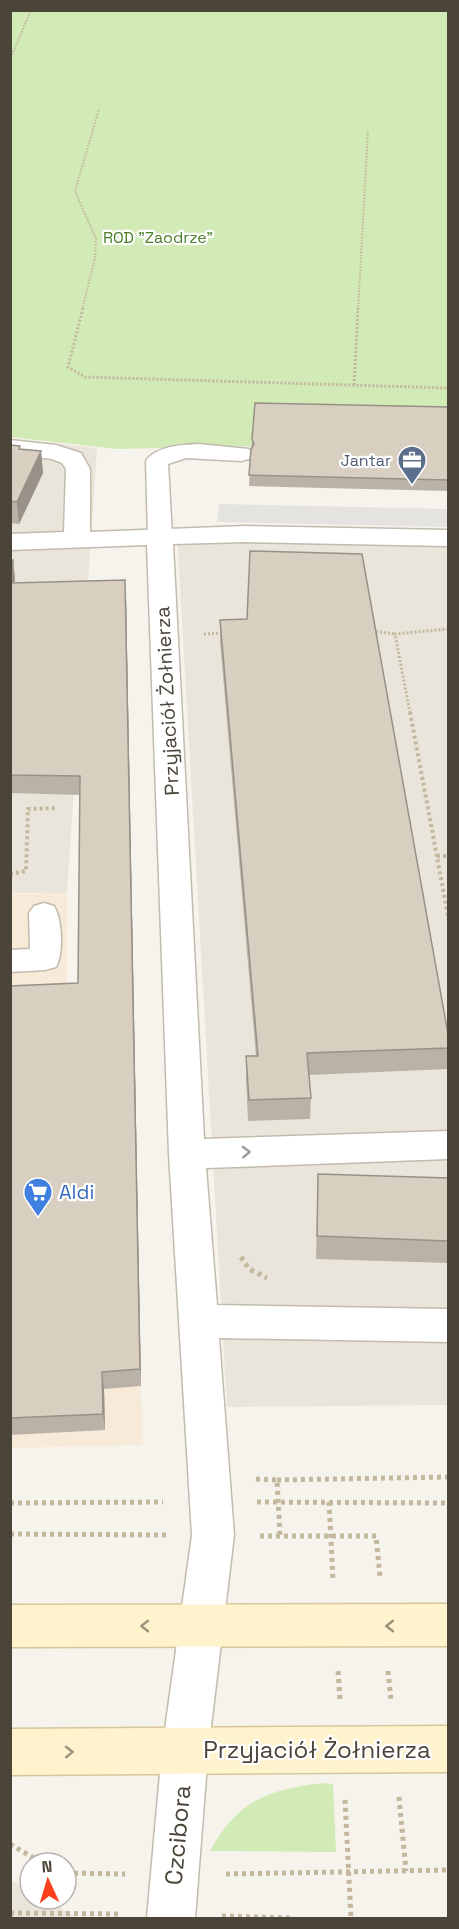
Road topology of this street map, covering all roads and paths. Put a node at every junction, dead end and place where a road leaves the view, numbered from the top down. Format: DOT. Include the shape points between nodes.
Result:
graph roads {
  1 [pos="30,10"];
  2 [pos="10,60"];
  3 [pos="99,109"];
  4 [pos="368,130"];
  5 [pos="354,385"];
  6 [pos="448,388"];
  7 [pos="10,447"];
  8 [pos="241,454"];
  9 [pos="160,537"];
  10 [pos="448,538"];
  11 [pos="77,539"];
  12 [pos="10,542"];
  13 [pos="448,629"];
  14 [pos="369,630"];
  15 [pos="225,633"];
  16 [pos="194,634"];
  17 [pos="395,634"];
  18 [pos="56,808"];
  19 [pos="437,856"];
  20 [pos="448,856"];
  21 [pos="10,874"];
  22 [pos="44,913"];
  23 [pos="448,916"];
  24 [pos="10,961"];
  25 [pos="448,1145"];
  26 [pos="187,1154"];
  27 [pos="235,1249"];
  28 [pos="273,1281"];
  29 [pos="198,1321"];
  30 [pos="448,1326"];
  31 [pos="448,1477"];
  32 [pos="278,1480"];
  33 [pos="277,1492"];
  34 [pos="174,1502"];
  35 [pos="246,1502"];
  36 [pos="278,1502"];
  37 [pos="329,1502"];
  38 [pos="10,1503"];
  39 [pos="448,1503"];
  40 [pos="10,1534"];
  41 [pos="153,1534"];
  42 [pos="280,1535"];
  43 [pos="267,1536"];
  44 [pos="331,1536"];
  45 [pos="333,1580"];
  46 [pos="381,1587"];
  47 [pos="448,1625"];
  48 [pos="10,1626"];
  49 [pos="203,1626"];
  50 [pos="338,1680"];
  51 [pos="389,1681"];
  52 [pos="340,1701"];
  53 [pos="392,1712"];
  54 [pos="448,1749"];
  55 [pos="185,1751"];
  56 [pos="10,1752"];
  57 [pos="345,1794"];
  58 [pos="399,1794"];
  59 [pos="448,1870"];
  60 [pos="406,1871"];
  61 [pos="350,1872"];
  62 [pos="78,1873"];
  63 [pos="138,1874"];
  64 [pos="219,1874"];
  65 [pos="10,1913"];
  66 [pos="150,1916"];
  67 [pos="219,1916"];
  68 [pos="290,1918"];
  69 [pos="351,1918"];
  1 -- 2 [label="path"];
  3 -- 5 [label="path" via="75,191 96,239 95,258 68,367 85,377"];
  4 -- 5 [label="path"];
  5 -- 6 [label="path"];
  7 -- 11 [label="street" via="56,452 72,458 78,469"];
  8 -- 9 [label="lane" via="185,452 165,455 157,461"];
  9 -- 10 [label="street" via="246,534"];
  9 -- 11 [label="street"];
  9 -- 26 [label="street, Przyjaciół Żołnierza"];
  11 -- 12 [label="street"];
  13 -- 17 [label="path"];
  14 -- 17 [label="path"];
  15 -- 16 [label="path"];
  17 -- 19 [label="path"];
  18 -- 21 [label="path" via="28,809 26,871"];
  19 -- 20 [label="path"];
  19 -- 23 [label="path"];
  22 -- 24 [label="lane" via="45,959"];
  26 -- 25 [label="street, one-way"];
  26 -- 29 [label="street, Przyjaciół Żołnierza"];
  27 -- 28 [label="path" via="249,1269"];
  29 -- 30 [label="street"];
  29 -- 49 [label="street, Przyjaciół Żołnierza" via="213,1535"];
  31 -- 32 [label="path"];
  33 -- 36 [label="path"];
  34 -- 38 [label="path"];
  35 -- 36 [label="path"];
  36 -- 37 [label="path"];
  36 -- 42 [label="path"];
  37 -- 39 [label="path"];
  37 -- 44 [label="path"];
  40 -- 41 [label="path"];
  42 -- 43 [label="path"];
  42 -- 44 [label="path"];
  44 -- 45 [label="path"];
  44 -- 46 [label="path" via="376,1536"];
  47 -- 49 [label="street, one-way"];
  49 -- 48 [label="street, one-way"];
  49 -- 55 [label="street, Przyjaciół Żołnierza"];
  50 -- 52 [label="path"];
  51 -- 53 [label="path"];
  54 -- 55 [label="street, Przyjaciół Żołnierza"];
  56 -- 55 [label="street, Przyjaciół Żołnierza, one-way"];
  55 -- 66 [label="street, Czcibora"];
  57 -- 61 [label="path"];
  58 -- 60 [label="path"];
  59 -- 60 [label="path"];
  60 -- 61 [label="path"];
  61 -- 64 [label="path"];
  61 -- 69 [label="path"];
  62 -- 63 [label="path"];
  65 -- 66 [label="path"];
  67 -- 68 [label="path"];
}
